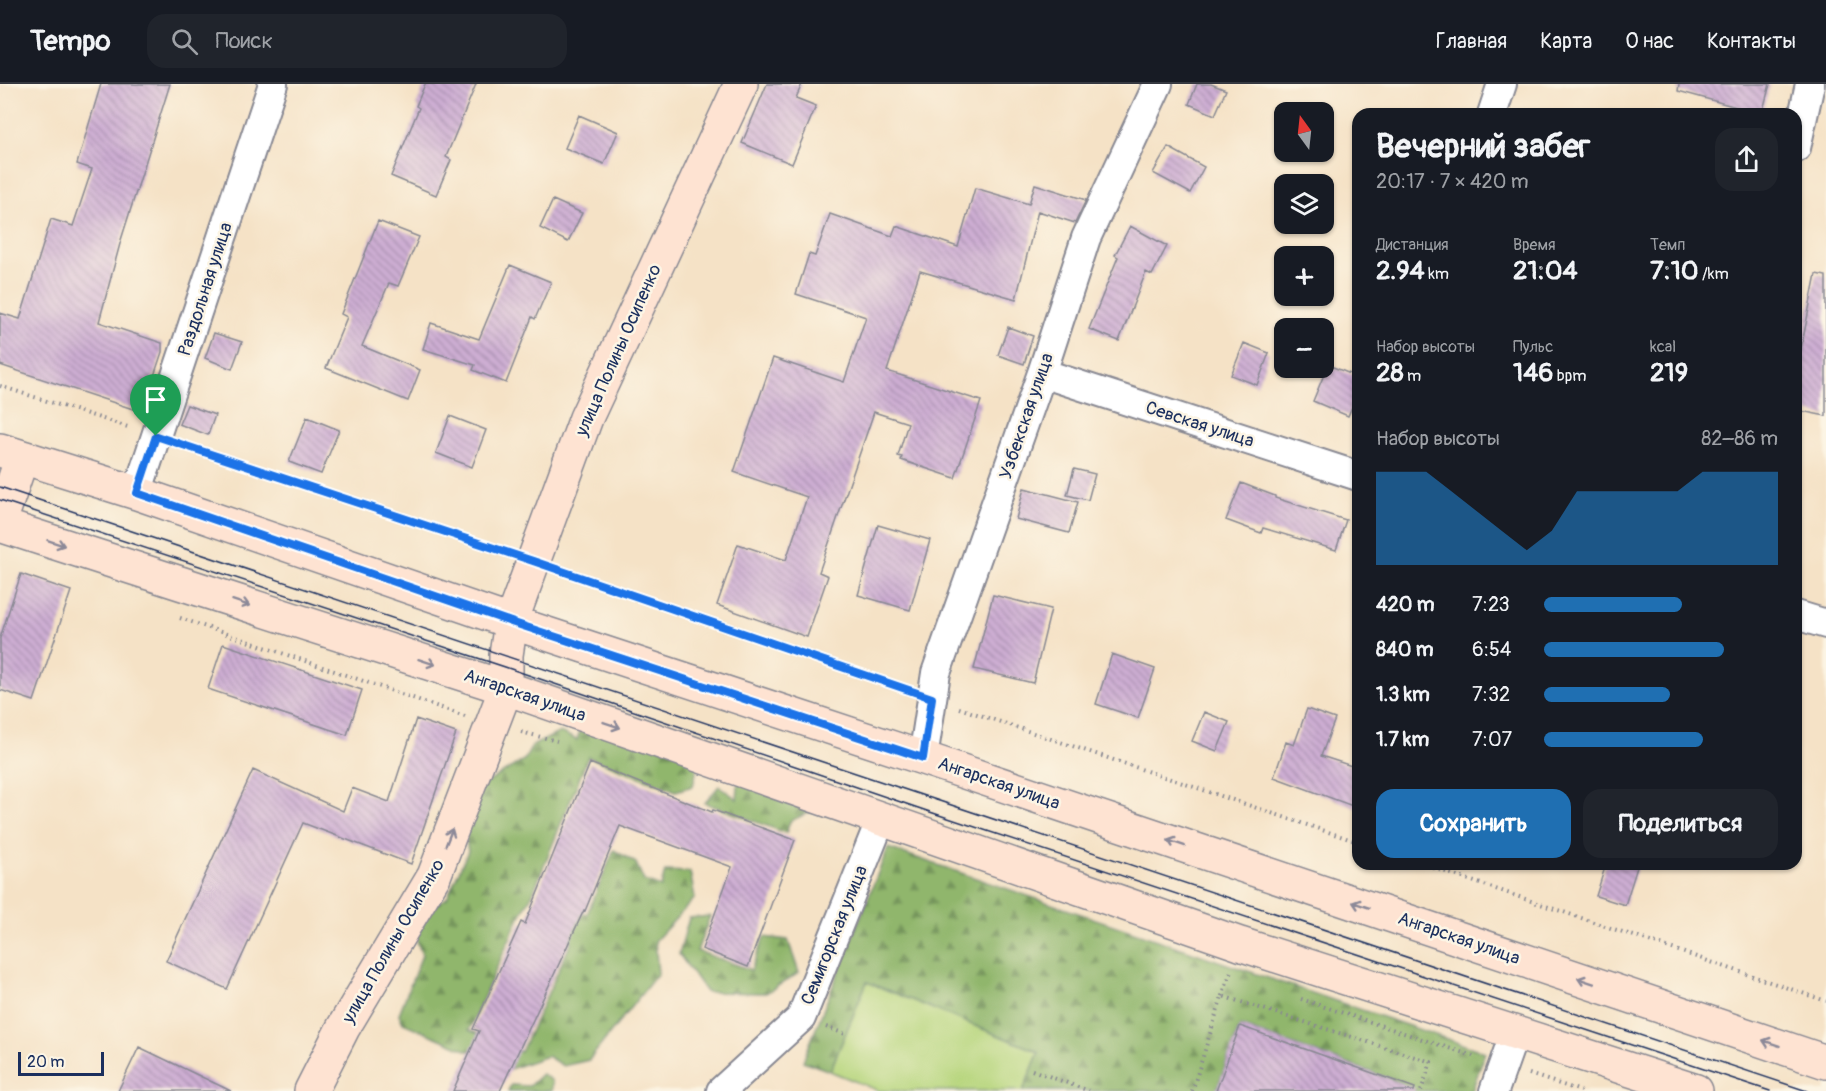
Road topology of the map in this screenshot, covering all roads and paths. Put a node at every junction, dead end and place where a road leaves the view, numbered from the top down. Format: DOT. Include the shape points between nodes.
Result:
graph roads {
  1 [pos="273,84"];
  2 [pos="741,84"];
  3 [pos="1158,84"];
  4 [pos="1502,84"];
  5 [pos="1810,84"];
  6 [pos="1494,108"];
  7 [pos="1802,121"];
  8 [pos="1042,373"];
  9 [pos="0,386"];
  10 [pos="156,436"];
  11 [pos="11,454"];
  12 [pos="1352,474"];
  13 [pos="137,493"];
  14 [pos="0,523"];
  15 [pos="533,561"];
  16 [pos="1802,617"];
  17 [pos="179,618"];
  18 [pos="511,622"];
  19 [pos="1826,624"];
  20 [pos="506,688"];
  21 [pos="932,698"];
  22 [pos="492,725"];
  23 [pos="567,743"];
  24 [pos="923,758"];
  25 [pos="881,819"];
  26 [pos="1352,840"];
  27 [pos="1440,870"];
  28 [pos="1229,975"];
  29 [pos="1240,979"];
  30 [pos="1295,997"];
  31 [pos="1826,1001"];
  32 [pos="1515,1032"];
  33 [pos="1826,1062"];
  34 [pos="1032,1070"];
  35 [pos="1499,1078"];
  36 [pos="312,1091"];
  37 [pos="721,1091"];
  38 [pos="1089,1091"];
  39 [pos="1192,1091"];
  40 [pos="1421,1091"];
  41 [pos="1581,1091"];
  42 [pos="1696,1091"];
  1 -- 10 [label="street, Раздольная улица"];
  2 -- 15 [label="main road, улица Полины Осипенко" via="586,417"];
  3 -- 8 [label="street, Узбекская улица" via="1086,238"];
  4 -- 6 [label="street"];
  5 -- 7 [label="street"];
  8 -- 12 [label="street, Севская улица"];
  8 -- 21 [label="street, Узбекская улица" via="936,673"];
  9 -- 10 [label="path"];
  10 -- 13 [label="street, Раздольная улица"];
  10 -- 15 [label="path"];
  11 -- 13 [label="main road, Ангарская улица"];
  11 -- 14 [label="main road"];
  13 -- 18 [label="main road, Ангарская улица"];
  14 -- 20 [label="main road, Ангарская улица, one-way"];
  15 -- 18 [label="main road, улица Полины Осипенко"];
  15 -- 21 [label="path"];
  16 -- 19 [label="street"];
  17 -- 22 [label="path"];
  18 -- 20 [label="main road, улица Полины Осипенко"];
  18 -- 24 [label="main road, Ангарская улица"];
  20 -- 22 [label="main road, улица Полины Осипенко"];
  20 -- 25 [label="main road, Ангарская улица, one-way"];
  21 -- 24 [label="street, Узбекская улица"];
  21 -- 26 [label="path"];
  22 -- 23 [label="path"];
  36 -- 22 [label="main road, улица Полины Осипенко, one-way" via="343,1028 434,876"];
  33 -- 24 [label="main road, Ангарская улица, one-way"];
  25 -- 32 [label="main road, Ангарская улица" via="1229,940"];
  25 -- 37 [label="street, Семигорская улица" via="801,1018"];
  27 -- 31 [label="path"];
  28 -- 29 [label="path"];
  30 -- 35 [label="path"];
  32 -- 35 [label="street"];
  32 -- 42 [label="main road, Ангарская улица"];
  34 -- 38 [label="path"];
  35 -- 41 [label="path"];
  39 -- 40 [label="path" via="1222,996 1431,1062"];
}
